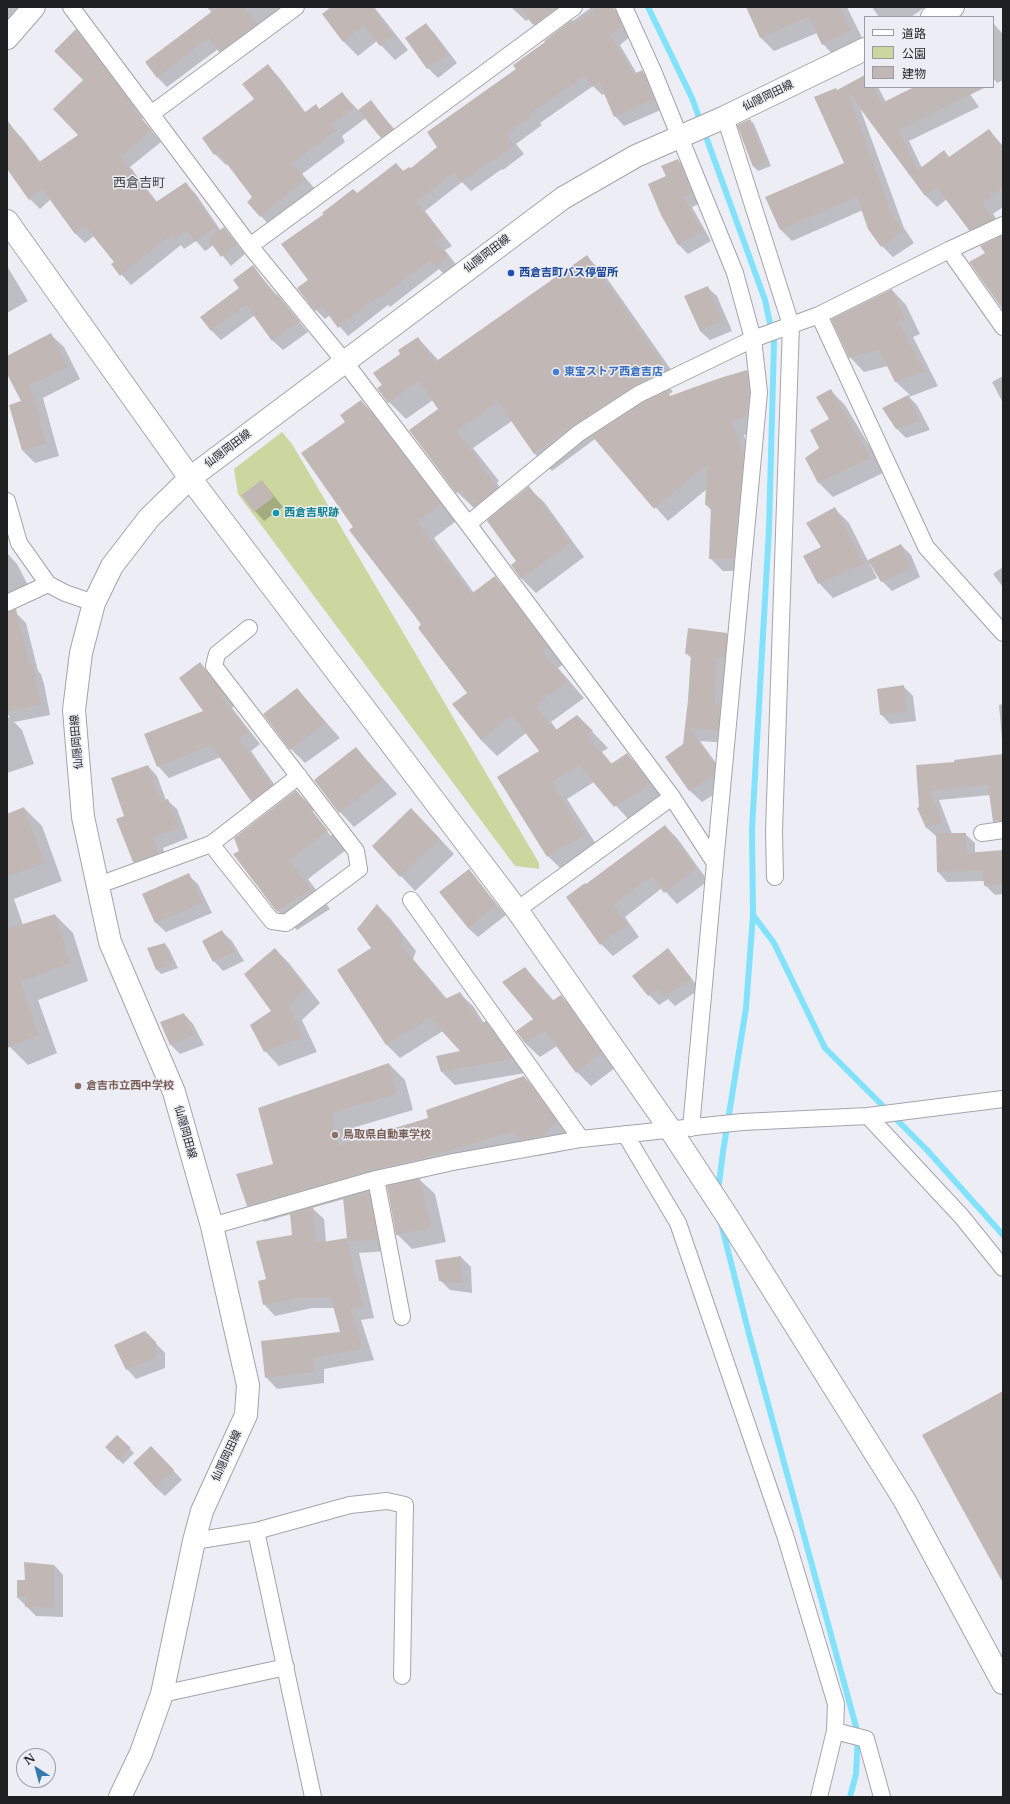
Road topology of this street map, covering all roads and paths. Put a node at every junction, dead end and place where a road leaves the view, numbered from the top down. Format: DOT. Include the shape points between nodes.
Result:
graph roads {
  1 [pos="34,7"];
  2 [pos="71,7"];
  3 [pos="296,7"];
  4 [pos="574,7"];
  5 [pos="624,7"];
  6 [pos="953,7"];
  7 [pos="934,16"];
  8 [pos="7,38"];
  9 [pos="864,49"];
  10 [pos="151,114"];
  11 [pos="721,118"];
  12 [pos="684,135"];
  13 [pos="7,221"];
  14 [pos="1003,224"];
  15 [pos="250,246"];
  16 [pos="949,250"];
  17 [pos="819,315"];
  18 [pos="790,325"];
  19 [pos="1003,327"];
  20 [pos="753,339"];
  21 [pos="344,361"];
  22 [pos="190,478"];
  23 [pos="7,501"];
  24 [pos="468,524"];
  25 [pos="48,584"];
  26 [pos="7,603"];
  27 [pos="94,603"];
  28 [pos="249,628"];
  29 [pos="1003,633"];
  30 [pos="299,776"];
  31 [pos="672,797"];
  32 [pos="1003,830"];
  33 [pos="982,833"];
  34 [pos="211,844"];
  35 [pos="715,863"];
  36 [pos="775,877"];
  37 [pos="96,886"];
  38 [pos="411,900"];
  39 [pos="517,910"];
  40 [pos="1003,1100"];
  41 [pos="874,1115"];
  42 [pos="681,1128"];
  43 [pos="625,1134"];
  44 [pos="581,1139"];
  45 [pos="376,1179"];
  46 [pos="212,1226"];
  47 [pos="1003,1268"];
  48 [pos="402,1317"];
  49 [pos="256,1531"];
  50 [pos="194,1541"];
  51 [pos="286,1667"];
  52 [pos="402,1676"];
  53 [pos="1003,1683"];
  54 [pos="162,1694"];
  55 [pos="834,1731"];
  56 [pos="120,1797"];
  57 [pos="314,1797"];
  58 [pos="820,1797"];
  59 [pos="882,1797"];
  1 -- 8 [label="main road"];
  2 -- 10 [label="street"];
  3 -- 10 [label="street"];
  4 -- 15 [label="street"];
  5 -- 12 [label="street"];
  6 -- 7 [label="main road"];
  9 -- 11 [label="main road, 仙隠岡田線"];
  10 -- 15 [label="street"];
  11 -- 12 [label="main road, 仙隠岡田線"];
  11 -- 18 [label="street"];
  12 -- 20 [label="street" via="735,273"];
  12 -- 21 [label="main road, 仙隠岡田線" via="636,156 562,198"];
  13 -- 22 [label="main road"];
  14 -- 16 [label="street"];
  15 -- 21 [label="street"];
  16 -- 17 [label="street"];
  16 -- 19 [label="street"];
  17 -- 18 [label="street"];
  17 -- 29 [label="street" via="926,547"];
  18 -- 20 [label="street"];
  18 -- 36 [label="street" via="774,831"];
  20 -- 24 [label="street" via="639,394 579,433"];
  20 -- 35 [label="street" via="759,392"];
  21 -- 22 [label="main road, 仙隠岡田線"];
  21 -- 24 [label="street"];
  22 -- 27 [label="main road, 仙隠岡田線" via="149,518 112,566"];
  22 -- 39 [label="main road"];
  23 -- 25 [label="street" via="19,543"];
  24 -- 31 [label="street"];
  25 -- 26 [label="street"];
  25 -- 27 [label="street"];
  27 -- 37 [label="main road, 仙隠岡田線" via="81,653 74,710 82,817"];
  28 -- 30 [label="street" via="218,654 214,666"];
  30 -- 34 [label="street"];
  30 -- 34 [label="street" via="356,851 359,869 286,923 272,921"];
  31 -- 35 [label="street"];
  31 -- 39 [label="street"];
  32 -- 33 [label="street"];
  34 -- 37 [label="street"];
  35 -- 42 [label="street"];
  37 -- 46 [label="main road, 仙隠岡田線" via="110,942 174,1092"];
  38 -- 44 [label="street"];
  39 -- 42 [label="main road"];
  40 -- 41 [label="street"];
  41 -- 42 [label="street"];
  41 -- 47 [label="street"];
  42 -- 43 [label="street"];
  42 -- 53 [label="main road" via="703,1180 905,1501"];
  43 -- 44 [label="street"];
  43 -- 55 [label="street" via="678,1224 787,1543 836,1704"];
  44 -- 45 [label="street"];
  45 -- 46 [label="street"];
  45 -- 48 [label="street"];
  46 -- 50 [label="main road, 仙隠岡田線" via="248,1385 246,1416 202,1511"];
  49 -- 50 [label="street"];
  49 -- 51 [label="street"];
  49 -- 52 [label="street" via="350,1505 387,1501 405,1505"];
  50 -- 54 [label="main road, 仙隠岡田線"];
  51 -- 54 [label="street"];
  51 -- 57 [label="street"];
  54 -- 56 [label="main road, 仙隠岡田線" via="141,1753"];
  55 -- 58 [label="street"];
  55 -- 59 [label="street" via="866,1739"];
}
